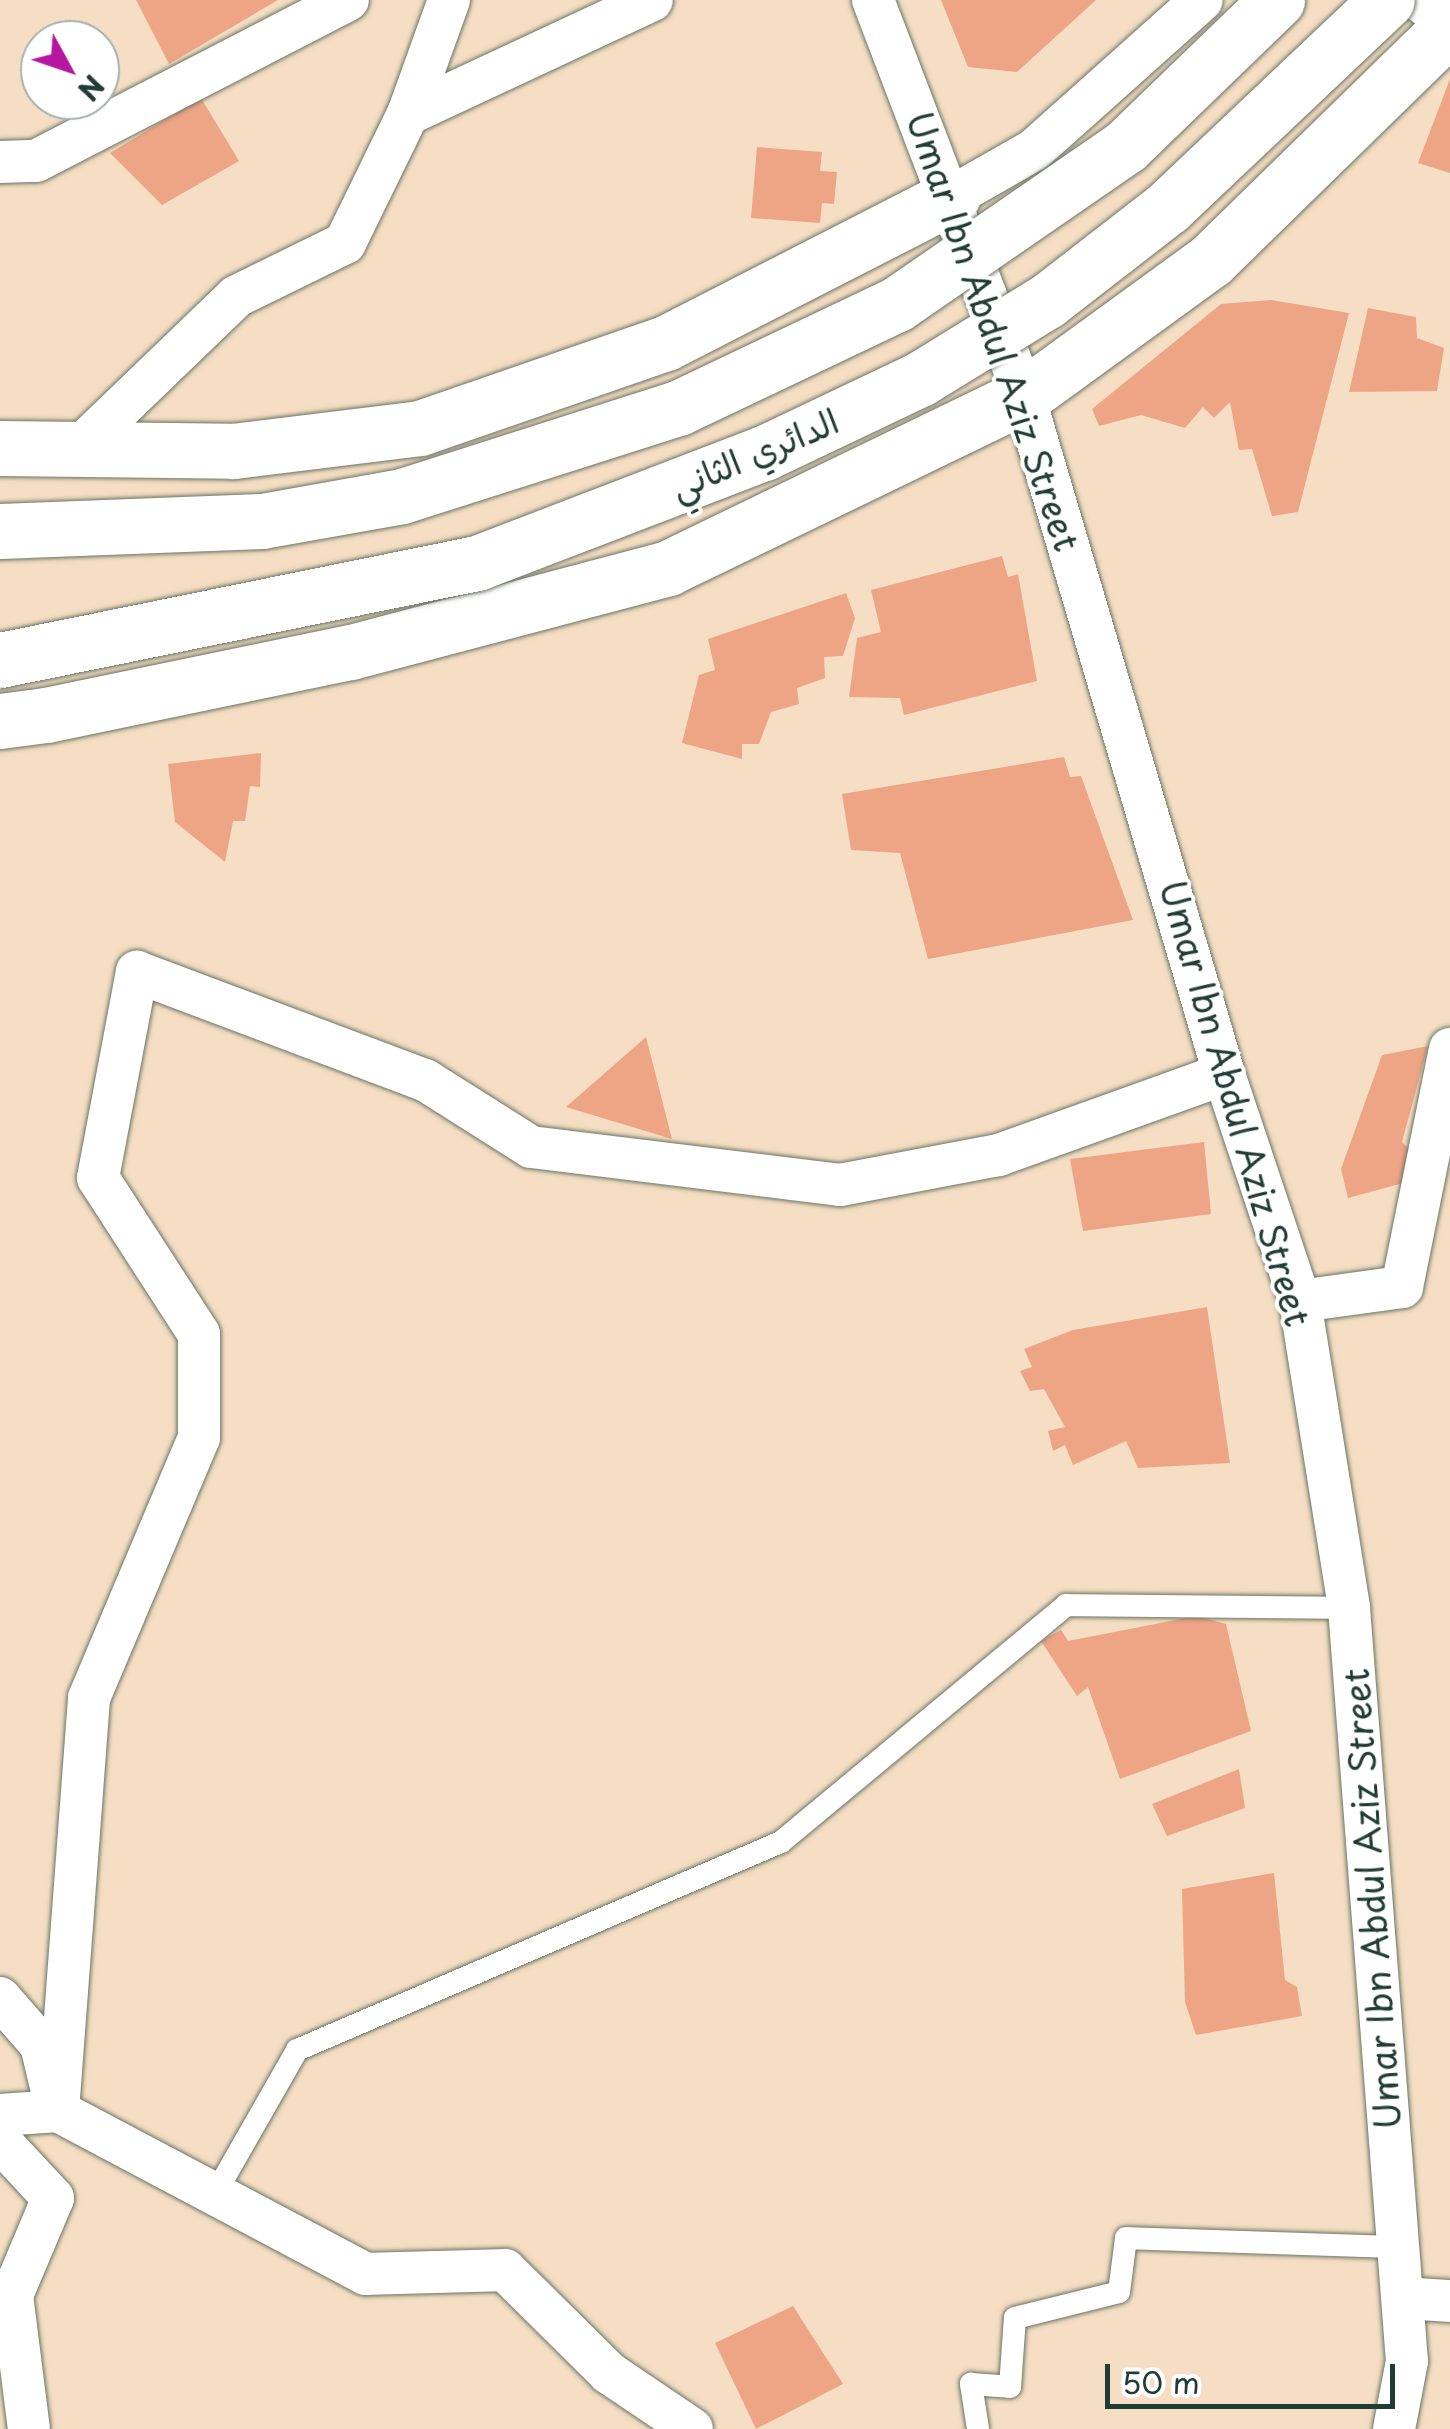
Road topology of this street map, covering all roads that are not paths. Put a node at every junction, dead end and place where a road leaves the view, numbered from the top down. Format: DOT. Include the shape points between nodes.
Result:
graph roads {
  1 [pos="348,0"];
  2 [pos="448,0"];
  3 [pos="652,0"];
  4 [pos="873,0"];
  5 [pos="1202,0"];
  6 [pos="1277,0"];
  7 [pos="1387,0"];
  8 [pos="1419,0"];
  9 [pos="1450,25"];
  10 [pos="408,114"];
  11 [pos="0,162"];
  12 [pos="953,196"];
  13 [pos="1024,396"];
  14 [pos="81,446"];
  15 [pos="0,448"];
  16 [pos="0,531"];
  17 [pos="0,660"];
  18 [pos="23,718"];
  19 [pos="0,747"];
  20 [pos="1450,1049"];
  21 [pos="1224,1074"];
  22 [pos="1300,1301"];
  23 [pos="1348,1608"];
  24 [pos="0,1998"];
  25 [pos="58,2111"];
  26 [pos="0,2114"];
  27 [pos="0,2141"];
  28 [pos="215,2194"];
  29 [pos="1398,2247"];
  30 [pos="1402,2298"];
  31 [pos="1450,2301"];
  32 [pos="28,2429"];
  33 [pos="692,2429"];
  34 [pos="978,2429"];
  35 [pos="1394,2429"];
  1 -- 11 [label="street" via="36,161"];
  2 -- 10 [label="street"];
  3 -- 10 [label="street"];
  4 -- 12 [label="street, Umar Ibn Abdul Aziz Street"];
  5 -- 12 [label="street" via="1034,150"];
  6 -- 16 [label="main road, الدائري الثاني, bridge" via="1126,146 914,292 678,408 402,496 243,522"];
  7 -- 17 [label="main road, الدائري الثاني, bridge" via="1168,207 1047,301 902,388 764,453 477,562"];
  8 -- 9 [label="street"];
  9 -- 13 [label="main road" via="1211,260"];
  10 -- 14 [label="street" via="345,243 236,296"];
  12 -- 13 [label="street, Umar Ibn Abdul Aziz Street"];
  12 -- 14 [label="main road" via="666,343 420,428 233,452"];
  13 -- 18 [label="main road" via="668,568 352,652"];
  13 -- 21 [label="street, Umar Ibn Abdul Aziz Street"];
  14 -- 15 [label="main road"];
  18 -- 19 [label="street"];
  20 -- 22 [label="street" via="1402,1286"];
  21 -- 22 [label="street, Umar Ibn Abdul Aziz Street"];
  21 -- 25 [label="street" via="999,1154 840,1185 530,1147 425,1080 136,972 98,1178 200,1334 199,1438 90,1698"];
  22 -- 23 [label="street, Umar Ibn Abdul Aziz Street"];
  23 -- 28 [label="lane" via="1066,1605 781,1842 296,2050"];
  23 -- 29 [label="street, Umar Ibn Abdul Aziz Street"];
  24 -- 25 [label="street" via="41,2046"];
  25 -- 26 [label="street"];
  25 -- 28 [label="street"];
  27 -- 32 [label="street" via="52,2198 12,2296"];
  28 -- 33 [label="street" via="366,2274 504,2270 609,2373"];
  29 -- 30 [label="street, Umar Ibn Abdul Aziz Street"];
  29 -- 34 [label="lane" via="1126,2238 1119,2292 1014,2318 1010,2387 970,2384"];
  30 -- 31 [label="street"];
  30 -- 35 [label="street, Umar Ibn Abdul Aziz Street" via="1407,2361"];
}
